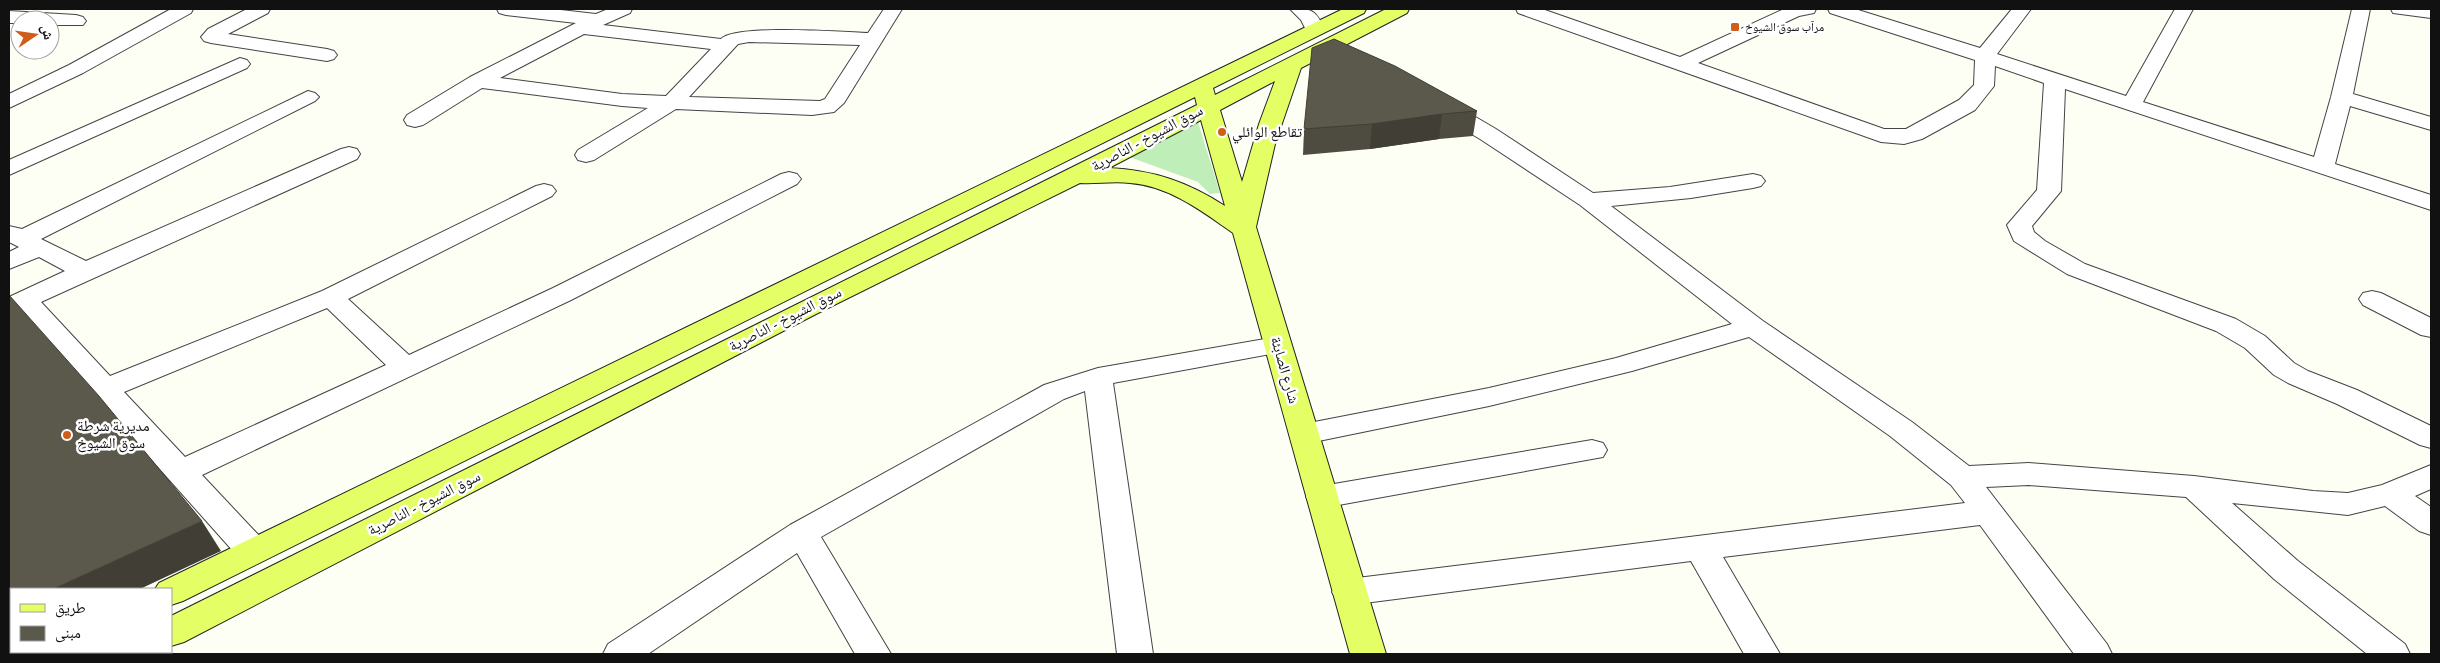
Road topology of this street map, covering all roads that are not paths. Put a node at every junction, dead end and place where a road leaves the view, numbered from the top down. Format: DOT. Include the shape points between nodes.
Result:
graph roads {
  1 [pos="184,9"];
  2 [pos="261,9"];
  3 [pos="506,9"];
  4 [pos="623,9"];
  5 [pos="893,9"];
  6 [pos="1299,9"];
  7 [pos="1357,9"];
  8 [pos="1400,9"];
  9 [pos="1525,9"];
  10 [pos="1797,9"];
  11 [pos="1837,9"];
  12 [pos="2022,9"];
  13 [pos="2184,9"];
  14 [pos="2362,9"];
  15 [pos="2400,9"];
  16 [pos="2431,12"];
  17 [pos="9,17"];
  18 [pos="76,20"];
  19 [pos="599,20"];
  20 [pos="579,28"];
  21 [pos="1318,39"];
  22 [pos="873,40"];
  23 [pos="724,46"];
  24 [pos="327,55"];
  25 [pos="1985,55"];
  26 [pos="1293,63"];
  27 [pos="1356,63"];
  28 [pos="1683,63"];
  29 [pos="240,64"];
  30 [pos="2055,80"];
  31 [pos="478,81"];
  32 [pos="19,90"];
  33 [pos="1204,96"];
  34 [pos="1423,96"];
  35 [pos="308,97"];
  36 [pos="2342,97"];
  37 [pos="9,102"];
  38 [pos="671,103"];
  39 [pos="2131,105"];
  40 [pos="415,120"];
  41 [pos="2431,124"];
  42 [pos="350,154"];
  43 [pos="586,155"];
  44 [pos="9,168"];
  45 [pos="2322,168"];
  46 [pos="1073,177"];
  47 [pos="789,179"];
  48 [pos="1753,181"];
  49 [pos="544,191"];
  50 [pos="1588,200"];
  51 [pos="2431,203"];
  52 [pos="1243,229"];
  53 [pos="23,240"];
  54 [pos="9,261"];
  55 [pos="85,272"];
  56 [pos="331,298"];
  57 [pos="2372,299"];
  58 [pos="17,303"];
  59 [pos="1753,327"];
  60 [pos="2431,329"];
  61 [pos="1277,345"];
  62 [pos="404,366"];
  63 [pos="1098,377"];
  64 [pos="105,389"];
  65 [pos="1304,434"];
  66 [pos="2431,438"];
  67 [pos="1592,450"];
  68 [pos="181,472"];
  69 [pos="2431,476"];
  70 [pos="1962,477"];
  71 [pos="2194,486"];
  72 [pos="2390,494"];
  73 [pos="1322,497"];
  74 [pos="1989,512"];
  75 [pos="2431,523"];
  76 [pos="802,533"];
  77 [pos="1701,549"];
  78 [pos="254,551"];
  79 [pos="172,592"];
  80 [pos="1350,592"];
  81 [pos="172,631"];
  82 [pos="622,654"];
  83 [pos="873,654"];
  84 [pos="1135,654"];
  85 [pos="1368,654"];
  86 [pos="1762,654"];
  87 [pos="2094,654"];
  88 [pos="2392,654"];
  1 -- 32 [label="street" via="76,69"];
  2 -- 24 [label="street" via="211,37"];
  3 -- 19 [label="street"];
  4 -- 19 [label="street"];
  5 -- 22 [label="street"];
  6 -- 21 [label="street" via="1309,16"];
  7 -- 21 [label="main road, سوق الشيوخ - الناصرية"];
  8 -- 21 [label="main road, سوق الشيوخ - الناصرية"];
  9 -- 28 [label="street"];
  10 -- 28 [label="street"];
  11 -- 25 [label="street"];
  12 -- 25 [label="street"];
  13 -- 39 [label="street"];
  14 -- 36 [label="street"];
  15 -- 16 [label="street"];
  17 -- 18 [label="street"];
  19 -- 20 [label="street"];
  20 -- 23 [label="street"];
  20 -- 31 [label="street"];
  21 -- 26 [label="main road, سوق الشيوخ - الناصرية"];
  21 -- 27 [label="street"];
  21 -- 33 [label="main road, سوق الشيوخ - الناصرية"];
  22 -- 23 [label="street" via="749,36 732,39"];
  22 -- 38 [label="street" via="833,103 826,107"];
  23 -- 38 [label="street"];
  25 -- 28 [label="street" via="1984,86 1967,105 1904,137 1880,136"];
  25 -- 30 [label="street"];
  26 -- 33 [label="main road, سوق الشيوخ - الناصرية"];
  26 -- 52 [label="main road" via="1264,137"];
  29 -- 44 [label="street"];
  30 -- 39 [label="street"];
  30 -- 66 [label="street" via="2049,191 2019,225 2023,236 2076,268 2226,325 2255,342 2284,369 2298,377"];
  31 -- 38 [label="street" via="585,96"];
  31 -- 40 [label="street"];
  32 -- 37 [label="street"];
  33 -- 46 [label="main road, سوق الشيوخ - الناصرية"];
  33 -- 52 [label="main road, شارع الصابئة"];
  33 -- 78 [label="main road, سوق الشيوخ - الناصرية"];
  34 -- 50 [label="street" via="1488,134"];
  35 -- 53 [label="street"];
  36 -- 41 [label="street"];
  36 -- 45 [label="street"];
  38 -- 43 [label="street"];
  39 -- 45 [label="street"];
  42 -- 55 [label="street"];
  45 -- 51 [label="street"];
  46 -- 52 [label="main road" via="1115,174 1169,183 1194,195"];
  46 -- 81 [label="main road, سوق الشيوخ - الناصرية" via="810,306"];
  47 -- 62 [label="street" via="562,294"];
  48 -- 50 [label="street" via="1700,192"];
  49 -- 56 [label="street"];
  50 -- 59 [label="street"];
  52 -- 61 [label="main road, شارع الصابئة"];
  53 -- 54 [label="street"];
  53 -- 55 [label="street"];
  55 -- 58 [label="street"];
  56 -- 62 [label="street"];
  56 -- 64 [label="street"];
  57 -- 60 [label="street"];
  58 -- 64 [label="street"];
  59 -- 65 [label="street" via="1622,365 1489,397"];
  59 -- 70 [label="street" via="1901,429"];
  61 -- 63 [label="street"];
  61 -- 65 [label="main road, شارع الصابئة"];
  62 -- 68 [label="street"];
  63 -- 76 [label="street" via="1054,392"];
  63 -- 84 [label="street"];
  64 -- 68 [label="street"];
  65 -- 73 [label="main road, شارع الصابئة"];
  67 -- 73 [label="street"];
  68 -- 78 [label="street"];
  69 -- 72 [label="street"];
  70 -- 71 [label="street" via="2029,474"];
  70 -- 74 [label="street"];
  71 -- 72 [label="street" via="2348,504"];
  71 -- 88 [label="street" via="2286,570"];
  72 -- 75 [label="street"];
  73 -- 80 [label="main road, شارع الصابئة"];
  74 -- 77 [label="street"];
  74 -- 87 [label="street"];
  76 -- 82 [label="street"];
  76 -- 83 [label="street"];
  77 -- 80 [label="street"];
  77 -- 86 [label="street"];
  78 -- 79 [label="main road, سوق الشيوخ - الناصرية"];
  80 -- 85 [label="main road, شارع الصابئة"];
}
